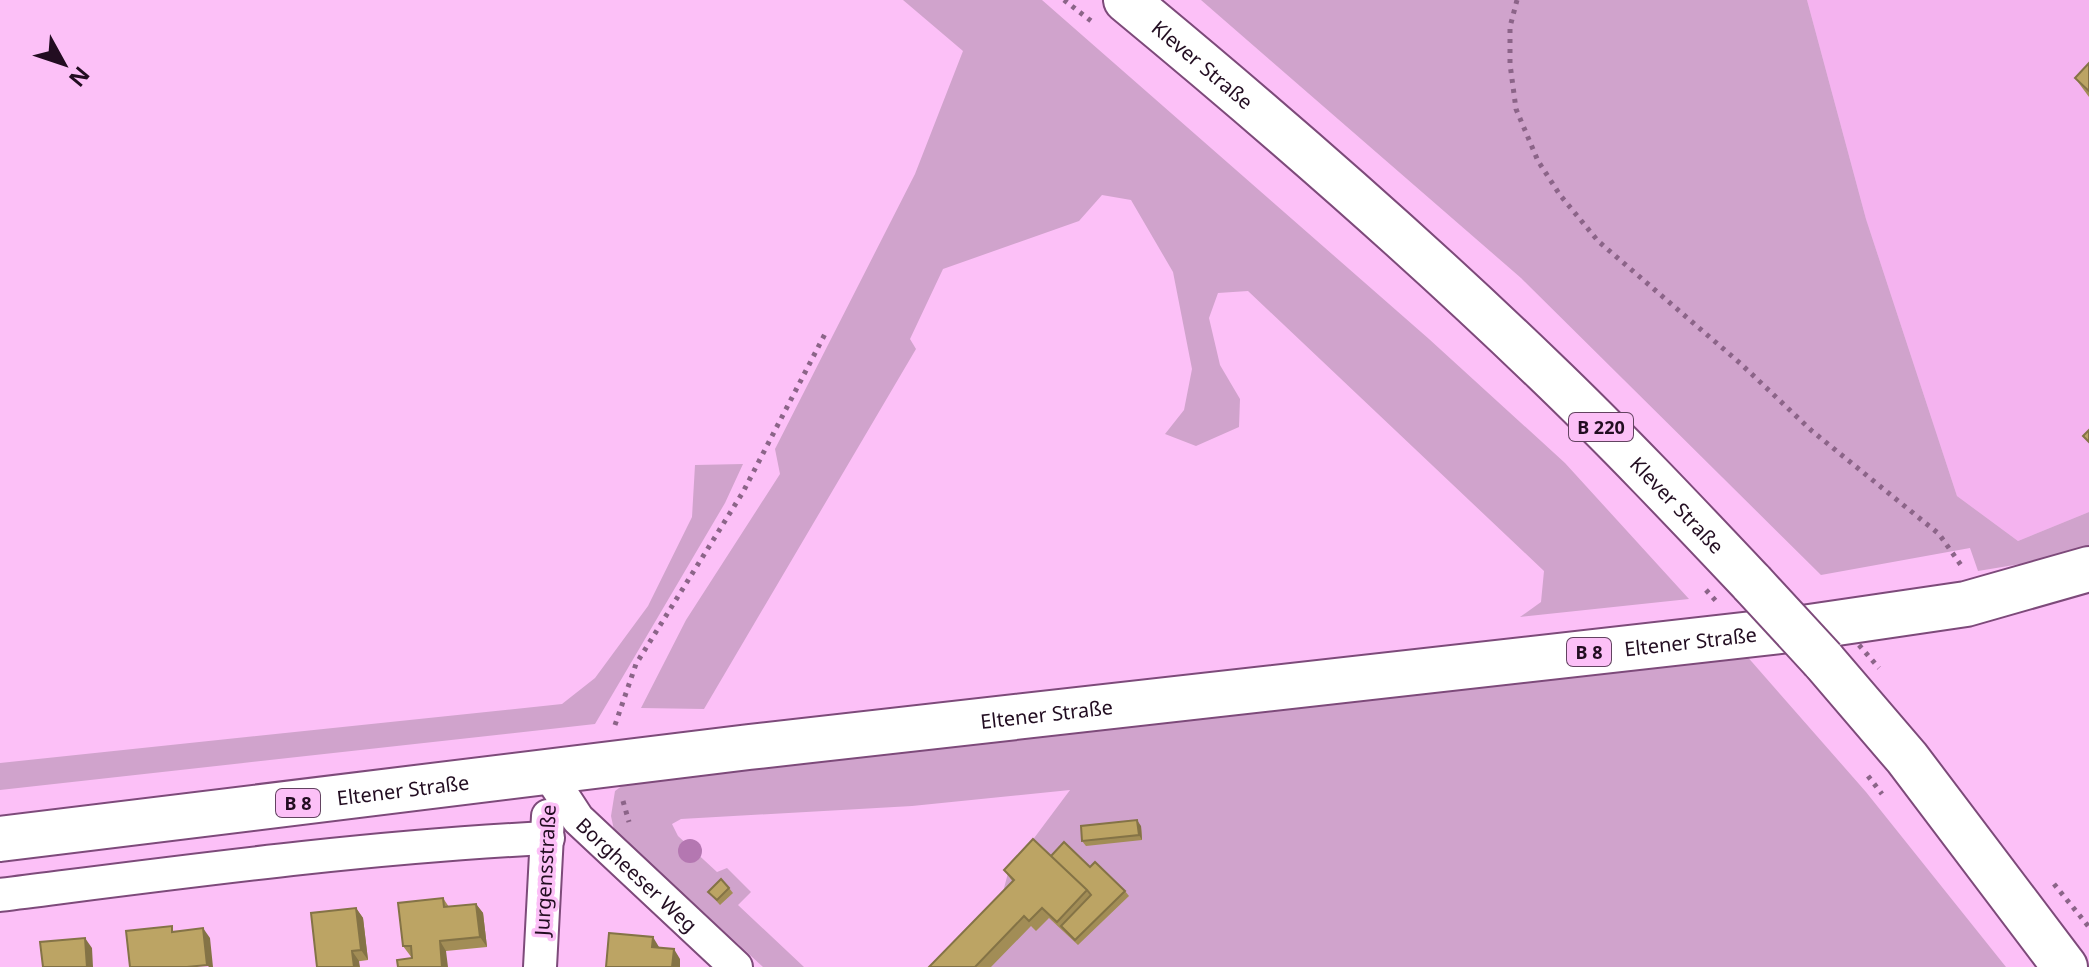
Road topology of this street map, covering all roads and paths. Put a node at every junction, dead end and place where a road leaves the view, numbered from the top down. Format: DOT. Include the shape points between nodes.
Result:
graph roads {
  1 [pos="1126,0"];
  2 [pos="1517,0"];
  3 [pos="826,332"];
  4 [pos="1963,568"];
  5 [pos="2089,569"];
  6 [pos="606,765"];
  7 [pos="548,773"];
  8 [pos="548,838"];
  9 [pos="0,839"];
  10 [pos="0,895"];
  11 [pos="540,967"];
  12 [pos="736,967"];
  13 [pos="2065,967"];
  1 -- 13 [label="main road, Klever Straße / B 220, bridge" via="1242,95 1444,276 1648,474 1907,758"];
  2 -- 4 [label="path" via="1510,27 1516,109 1538,161 1560,195 1598,241 1824,441 1939,534"];
  3 -- 6 [label="path" via="743,492 636,664"];
  5 -- 6 [label="main road, Eltener Straße / B 8" via="1966,604 1789,630"];
  6 -- 7 [label="main road, Eltener Straße / B 8"];
  7 -- 8 [label="street, Jurgensstraße"];
  7 -- 9 [label="main road, Eltener Straße / B 8"];
  7 -- 12 [label="street, Borgheeser Weg" via="578,819"];
  8 -- 10 [label="street" via="302,858"];
  8 -- 11 [label="street, Jurgensstraße"];
}
